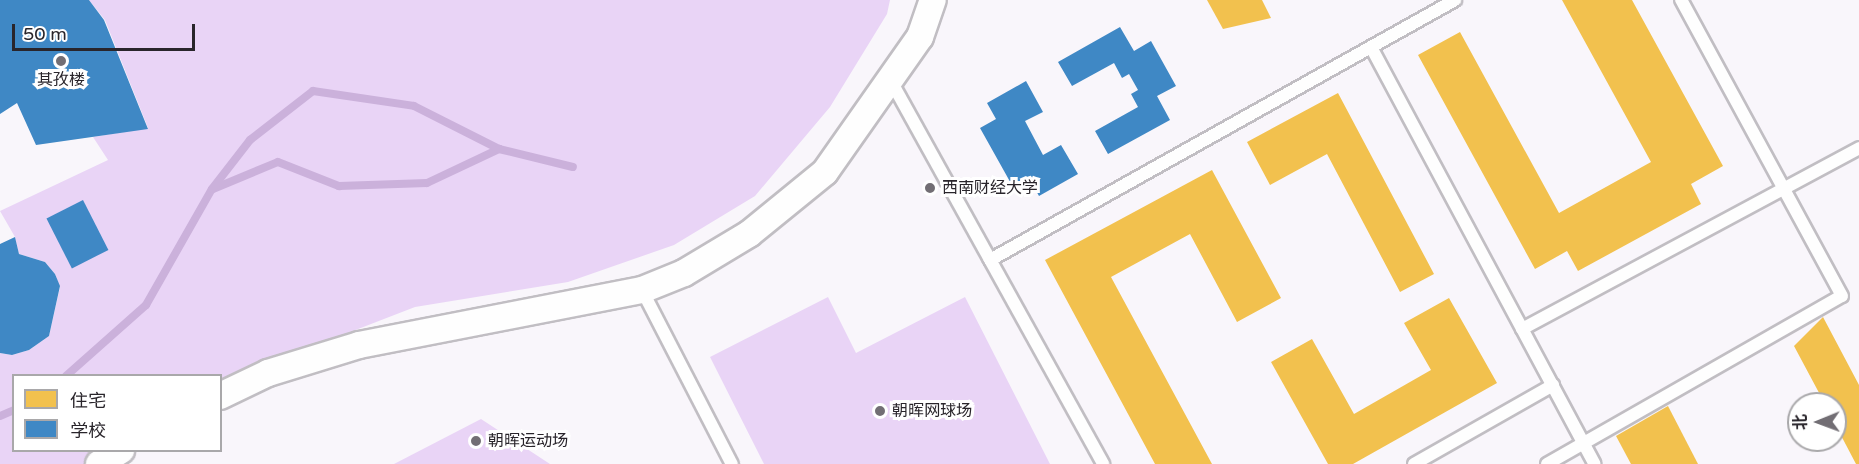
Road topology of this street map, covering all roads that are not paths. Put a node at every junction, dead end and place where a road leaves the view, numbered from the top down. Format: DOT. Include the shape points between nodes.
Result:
graph roads {
  1 [pos="933,0"];
  2 [pos="1455,0"];
  3 [pos="1681,0"];
  4 [pos="1371,47"];
  5 [pos="891,81"];
  6 [pos="1859,148"];
  7 [pos="1784,188"];
  8 [pos="990,260"];
  9 [pos="642,290"];
  10 [pos="1522,329"];
  11 [pos="1553,386"];
  12 [pos="222,395"];
  13 [pos="1584,443"];
  14 [pos="118,452"];
  15 [pos="99,464"];
  16 [pos="732,464"];
  17 [pos="1104,464"];
  18 [pos="1414,464"];
  19 [pos="1547,464"];
  20 [pos="1595,464"];
  1 -- 5 [label="street" via="920,37"];
  2 -- 4 [label="lane"];
  3 -- 7 [label="lane"];
  4 -- 8 [label="lane"];
  4 -- 10 [label="lane"];
  5 -- 8 [label="lane"];
  5 -- 9 [label="street" via="825,172 749,234 684,273"];
  6 -- 7 [label="lane"];
  7 -- 10 [label="lane"];
  7 -- 13 [label="lane" via="1842,296"];
  8 -- 17 [label="lane"];
  9 -- 12 [label="street" via="359,345 268,373"];
  9 -- 16 [label="lane"];
  10 -- 11 [label="lane"];
  11 -- 13 [label="lane"];
  11 -- 18 [label="lane"];
  13 -- 19 [label="lane"];
  13 -- 20 [label="lane"];
  14 -- 15 [label="street"];
}
